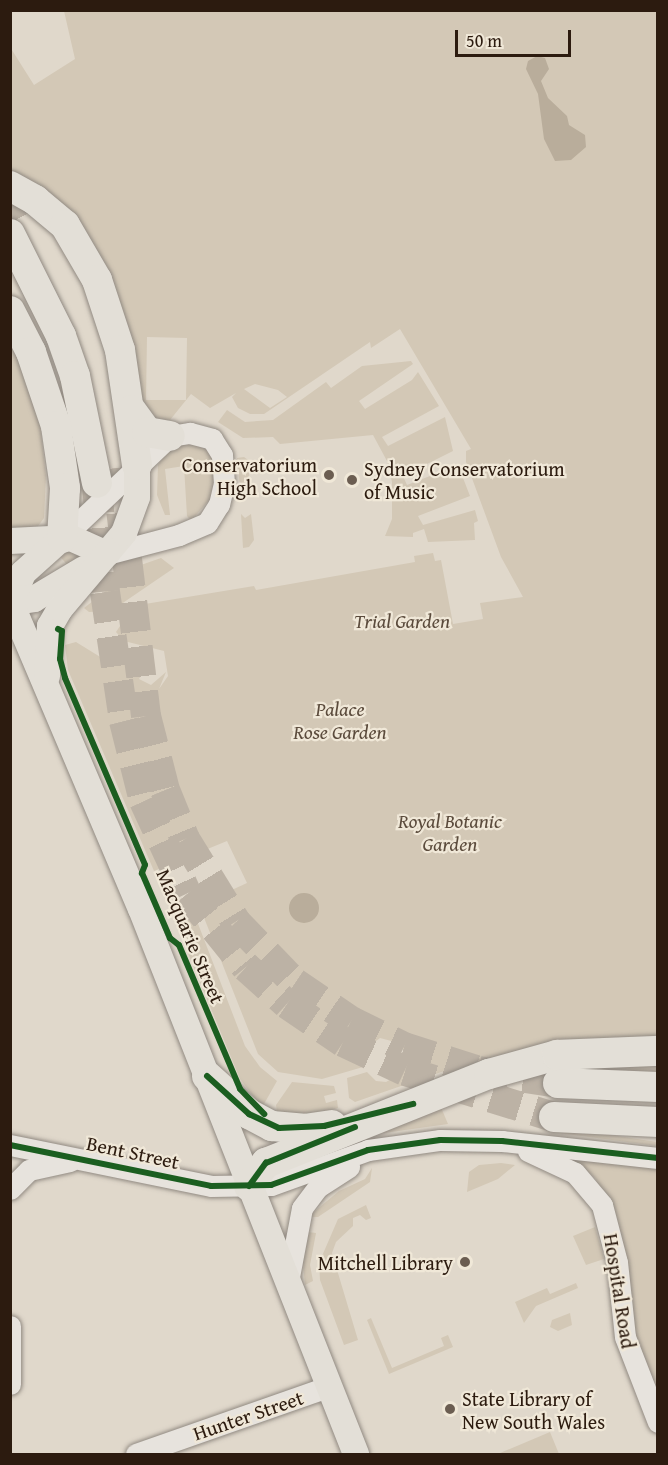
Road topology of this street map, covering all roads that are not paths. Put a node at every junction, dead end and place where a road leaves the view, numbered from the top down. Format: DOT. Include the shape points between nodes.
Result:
graph roads {
  1 [pos="10,186"];
  2 [pos="10,200"];
  3 [pos="19,229"];
  4 [pos="10,273"];
  5 [pos="10,312"];
  6 [pos="131,410"];
  7 [pos="170,436"];
  8 [pos="112,467"];
  9 [pos="63,538"];
  10 [pos="10,541"];
  11 [pos="107,554"];
  12 [pos="11,603"];
  13 [pos="48,689"];
  14 [pos="657,1051"];
  15 [pos="207,1076"];
  16 [pos="558,1083"];
  17 [pos="657,1087"];
  18 [pos="413,1104"];
  19 [pos="657,1122"];
  20 [pos="657,1135"];
  21 [pos="502,1141"];
  22 [pos="411,1142"];
  23 [pos="10,1145"];
  24 [pos="657,1158"];
  25 [pos="88,1159"];
  26 [pos="249,1186"];
  27 [pos="10,1189"];
  28 [pos="287,1284"];
  29 [pos="10,1326"];
  30 [pos="11,1378"];
  31 [pos="327,1387"];
  32 [pos="657,1422"];
  33 [pos="136,1455"];
  34 [pos="356,1455"];
  1 -- 6 [label="highway" via="55,216 87,259 111,320"];
  2 -- 8 [label="highway" via="39,219 62,247 93,315 107,374"];
  3 -- 8 [label="highway" via="77,329"];
  4 -- 8 [label="highway"];
  5 -- 9 [label="highway" via="31,352 56,426 65,488"];
  6 -- 7 [label="highway" via="147,432"];
  6 -- 8 [label="highway"];
  7 -- 8 [label="street"];
  7 -- 11 [label="street" via="202,435 219,448 224,477 216,510 198,528"];
  8 -- 9 [label="street"];
  8 -- 11 [label="main road" via="133,513 124,533"];
  9 -- 10 [label="main road"];
  9 -- 11 [label="main road" via="75,539"];
  9 -- 12 [label="main road" via="23,573"];
  11 -- 12 [label="main road" via="34,599"];
  11 -- 13 [label="main road" via="50,626 46,653"];
  12 -- 13 [label="main road, Macquarie Street"];
  13 -- 15 [label="main road, Macquarie Street"];
  14 -- 18 [label="highway" via="581,1052 545,1058 489,1074"];
  15 -- 18 [label="highway" via="249,1114 279,1128 324,1126"];
  15 -- 26 [label="main road, Macquarie Street"];
  16 -- 17 [label="highway"];
  18 -- 26 [label="highway" via="266,1163"];
  19 -- 20 [label="highway" via="561,1118"];
  21 -- 22 [label="street"];
  21 -- 24 [label="street"];
  21 -- 32 [label="street, Hospital Road" via="567,1167 602,1205 617,1262 625,1337"];
  22 -- 26 [label="street, Bent Street" via="359,1153 275,1184"];
  22 -- 28 [label="street" via="345,1169 312,1193 297,1219"];
  23 -- 25 [label="street, Bent Street"];
  25 -- 26 [label="street, Bent Street" via="211,1186"];
  25 -- 27 [label="street" via="35,1168 24,1173"];
  26 -- 28 [label="main road, Macquarie Street"];
  28 -- 31 [label="main road, Macquarie Street"];
  29 -- 30 [label="street"];
  31 -- 33 [label="street, Hunter Street"];
  31 -- 34 [label="main road, Macquarie Street"];
}
